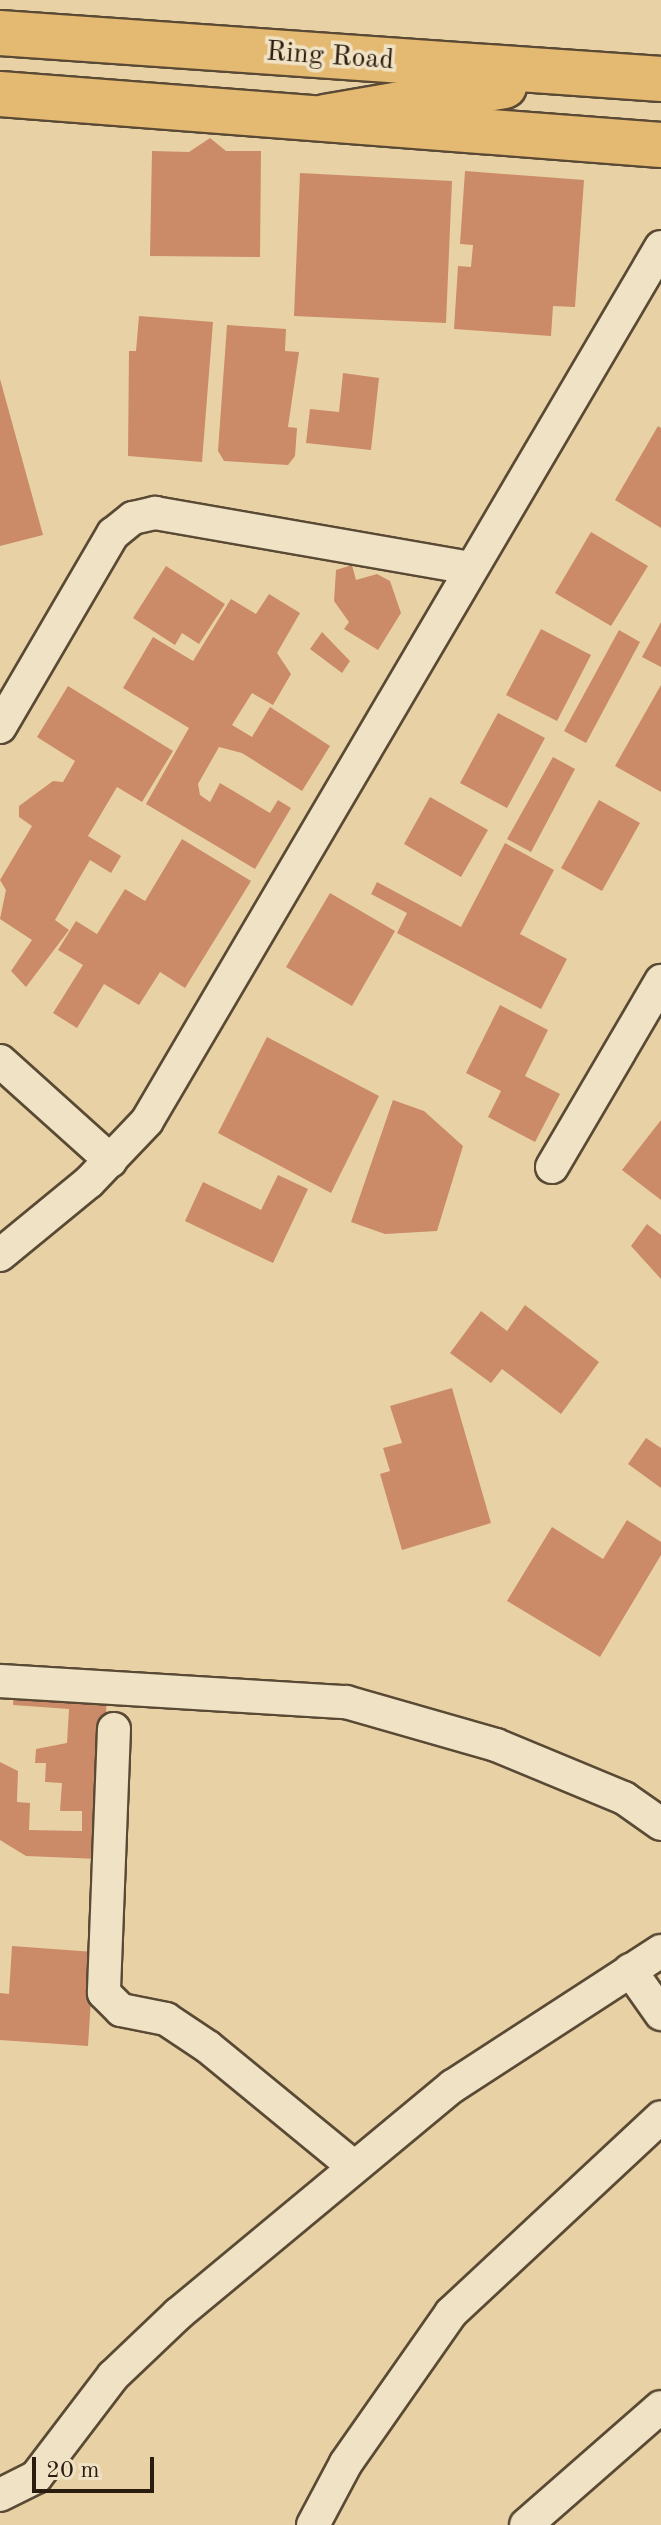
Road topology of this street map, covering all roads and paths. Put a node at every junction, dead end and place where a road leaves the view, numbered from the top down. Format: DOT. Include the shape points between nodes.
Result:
graph roads {
  1 [pos="0,33"];
  2 [pos="569,74"];
  3 [pos="661,79"];
  4 [pos="0,94"];
  5 [pos="325,117"];
  6 [pos="661,145"];
  7 [pos="661,247"];
  8 [pos="470,568"];
  9 [pos="0,727"];
  10 [pos="661,981"];
  11 [pos="0,1061"];
  12 [pos="111,1161"];
  13 [pos="552,1167"];
  14 [pos="0,1255"];
  15 [pos="0,1681"];
  16 [pos="114,1729"];
  17 [pos="661,1824"];
  18 [pos="661,1951"];
  19 [pos="630,1970"];
  20 [pos="661,2014"];
  21 [pos="661,2117"];
  22 [pos="354,2167"];
  23 [pos="661,2407"];
  24 [pos="0,2495"];
  25 [pos="313,2525"];
  26 [pos="526,2525"];
  1 -- 2 [label="main road, Ring Road"];
  2 -- 3 [label="main road, Ring Road"];
  2 -- 5 [label="main road"];
  4 -- 5 [label="main road"];
  5 -- 6 [label="main road"];
  7 -- 8 [label="street"];
  8 -- 9 [label="street" via="155,513 133,518 113,534"];
  8 -- 12 [label="street" via="147,1121"];
  10 -- 13 [label="street"];
  11 -- 12 [label="street"];
  12 -- 14 [label="street"];
  15 -- 17 [label="street" via="346,1702 496,1745 624,1798"];
  16 -- 22 [label="street" via="104,1993 121,2010 166,2019 208,2047"];
  18 -- 19 [label="street"];
  19 -- 20 [label="street"];
  19 -- 22 [label="street" via="478,2067"];
  21 -- 25 [label="street" via="451,2313 346,2463"];
  22 -- 24 [label="street" via="178,2314 113,2376 36,2477"];
  23 -- 26 [label="street"];
}
